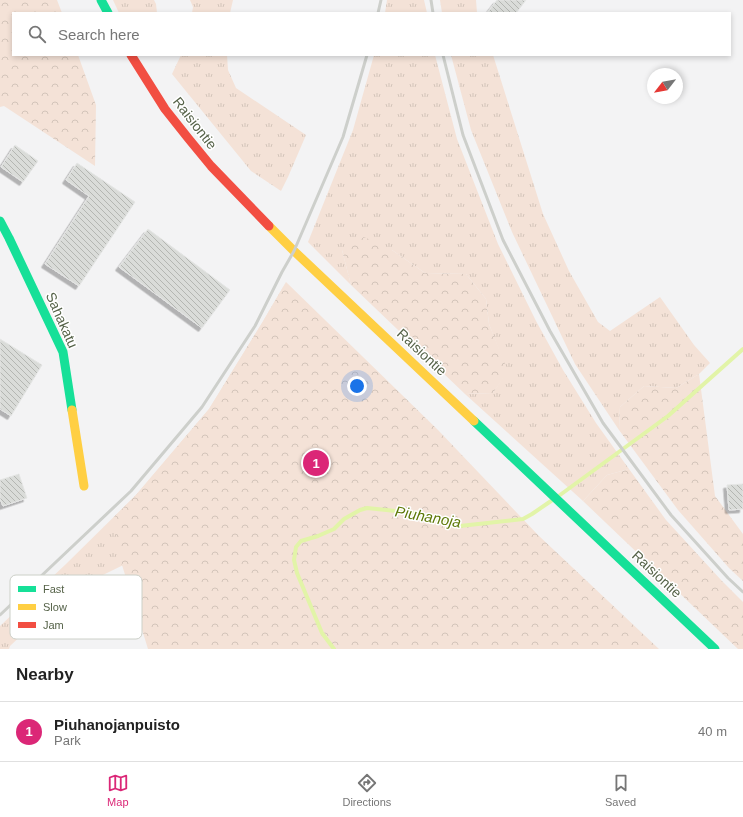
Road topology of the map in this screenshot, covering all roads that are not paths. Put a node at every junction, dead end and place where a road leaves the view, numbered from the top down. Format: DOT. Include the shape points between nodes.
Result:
graph roads {
  1 [pos="102,0"];
  2 [pos="108,12"];
  3 [pos="132,56"];
  4 [pos="0,221"];
  5 [pos="84,486"];
  6 [pos="716,649"];
  1 -- 2 [label="main road"];
  3 -- 6 [label="main road, Raisiontie" via="165,108 211,166 294,251"];
  4 -- 5 [label="main road, Sahakatu" via="63,352"];
}
